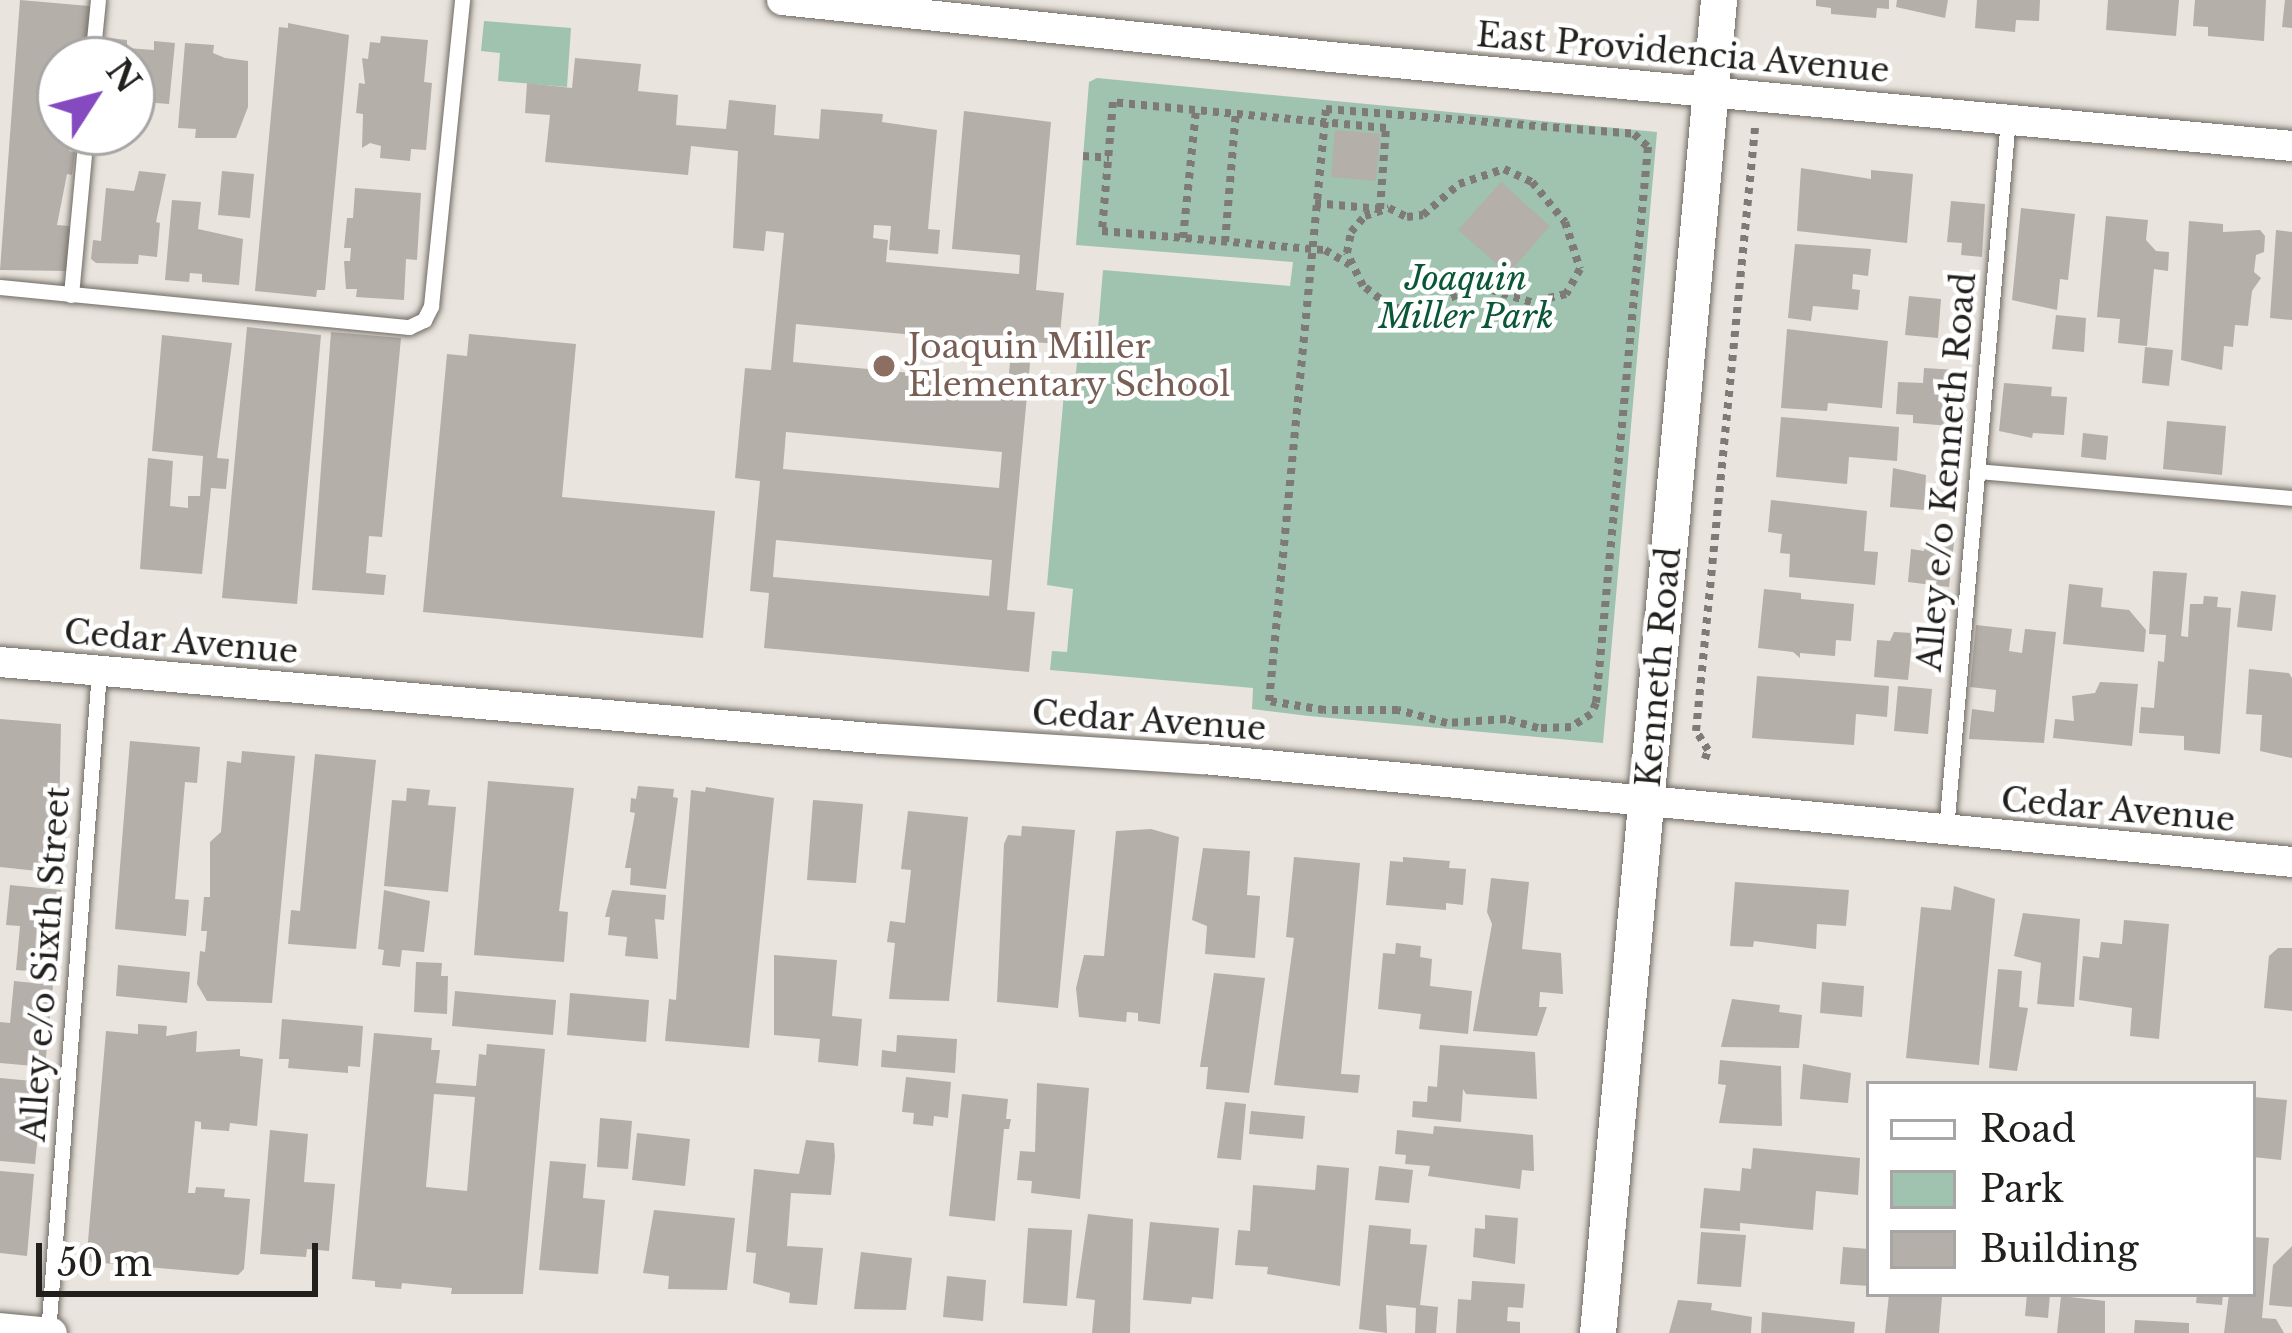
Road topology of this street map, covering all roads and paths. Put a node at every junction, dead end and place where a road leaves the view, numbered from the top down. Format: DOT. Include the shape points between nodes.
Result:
graph roads {
  1 [pos="98,0"];
  2 [pos="462,0"];
  3 [pos="782,0"];
  4 [pos="1718,0"];
  5 [pos="94,36"];
  6 [pos="1711,91"];
  7 [pos="1196,109"];
  8 [pos="1236,112"];
  9 [pos="1324,119"];
  10 [pos="2008,119"];
  11 [pos="1755,126"];
  12 [pos="2292,146"];
  13 [pos="1083,155"];
  14 [pos="84,156"];
  15 [pos="1108,158"];
  16 [pos="1315,203"];
  17 [pos="1381,208"];
  18 [pos="1184,238"];
  19 [pos="1225,242"];
  20 [pos="1310,249"];
  21 [pos="1350,265"];
  22 [pos="0,287"];
  23 [pos="71,295"];
  24 [pos="1977,471"];
  25 [pos="2292,498"];
  26 [pos="0,662"];
  27 [pos="99,672"];
  28 [pos="1705,759"];
  29 [pos="1647,802"];
  30 [pos="1946,830"];
  31 [pos="2292,862"];
  32 [pos="0,1328"];
  33 [pos="50,1333"];
  34 [pos="1598,1333"];
  1 -- 5 [label="lane"];
  2 -- 23 [label="lane" via="424,320 410,327"];
  3 -- 6 [label="street, East Providencia Avenue"];
  4 -- 6 [label="street, Kenneth Road"];
  6 -- 10 [label="street, East Providencia Avenue"];
  6 -- 29 [label="street, Kenneth Road"];
  7 -- 8 [label="path"];
  7 -- 15 [label="path" via="1113,102"];
  7 -- 18 [label="path"];
  8 -- 9 [label="path"];
  8 -- 19 [label="path"];
  9 -- 16 [label="path"];
  9 -- 17 [label="path" via="1386,128"];
  9 -- 20 [label="path" via="1326,109 1634,134 1648,147 1596,703 1581,723 1447,723 1398,710 1269,701"];
  10 -- 12 [label="street, East Providencia Avenue"];
  10 -- 24 [label="lane, Alley e/o Kenneth Road"];
  11 -- 28 [label="path" via="1696,731"];
  13 -- 15 [label="path"];
  14 -- 23 [label="lane"];
  15 -- 18 [label="path" via="1102,231"];
  16 -- 17 [label="path"];
  16 -- 20 [label="path"];
  17 -- 21 [label="path" via="1351,232"];
  17 -- 21 [label="path" via="1414,218 1475,176 1519,172 1565,222 1579,256 1576,283 1544,303 1467,288 1414,312 1375,297"];
  18 -- 19 [label="path"];
  19 -- 20 [label="path"];
  20 -- 21 [label="path"];
  22 -- 23 [label="lane"];
  24 -- 25 [label="lane"];
  24 -- 30 [label="lane, Alley e/o Kenneth Road"];
  26 -- 27 [label="street, Cedar Avenue"];
  27 -- 29 [label="street, Cedar Avenue"];
  27 -- 33 [label="lane, Alley e/o Sixth Street"];
  29 -- 30 [label="street, Cedar Avenue"];
  29 -- 34 [label="street, Kenneth Road"];
  30 -- 31 [label="street, Cedar Avenue"];
  32 -- 33 [label="street"];
}
